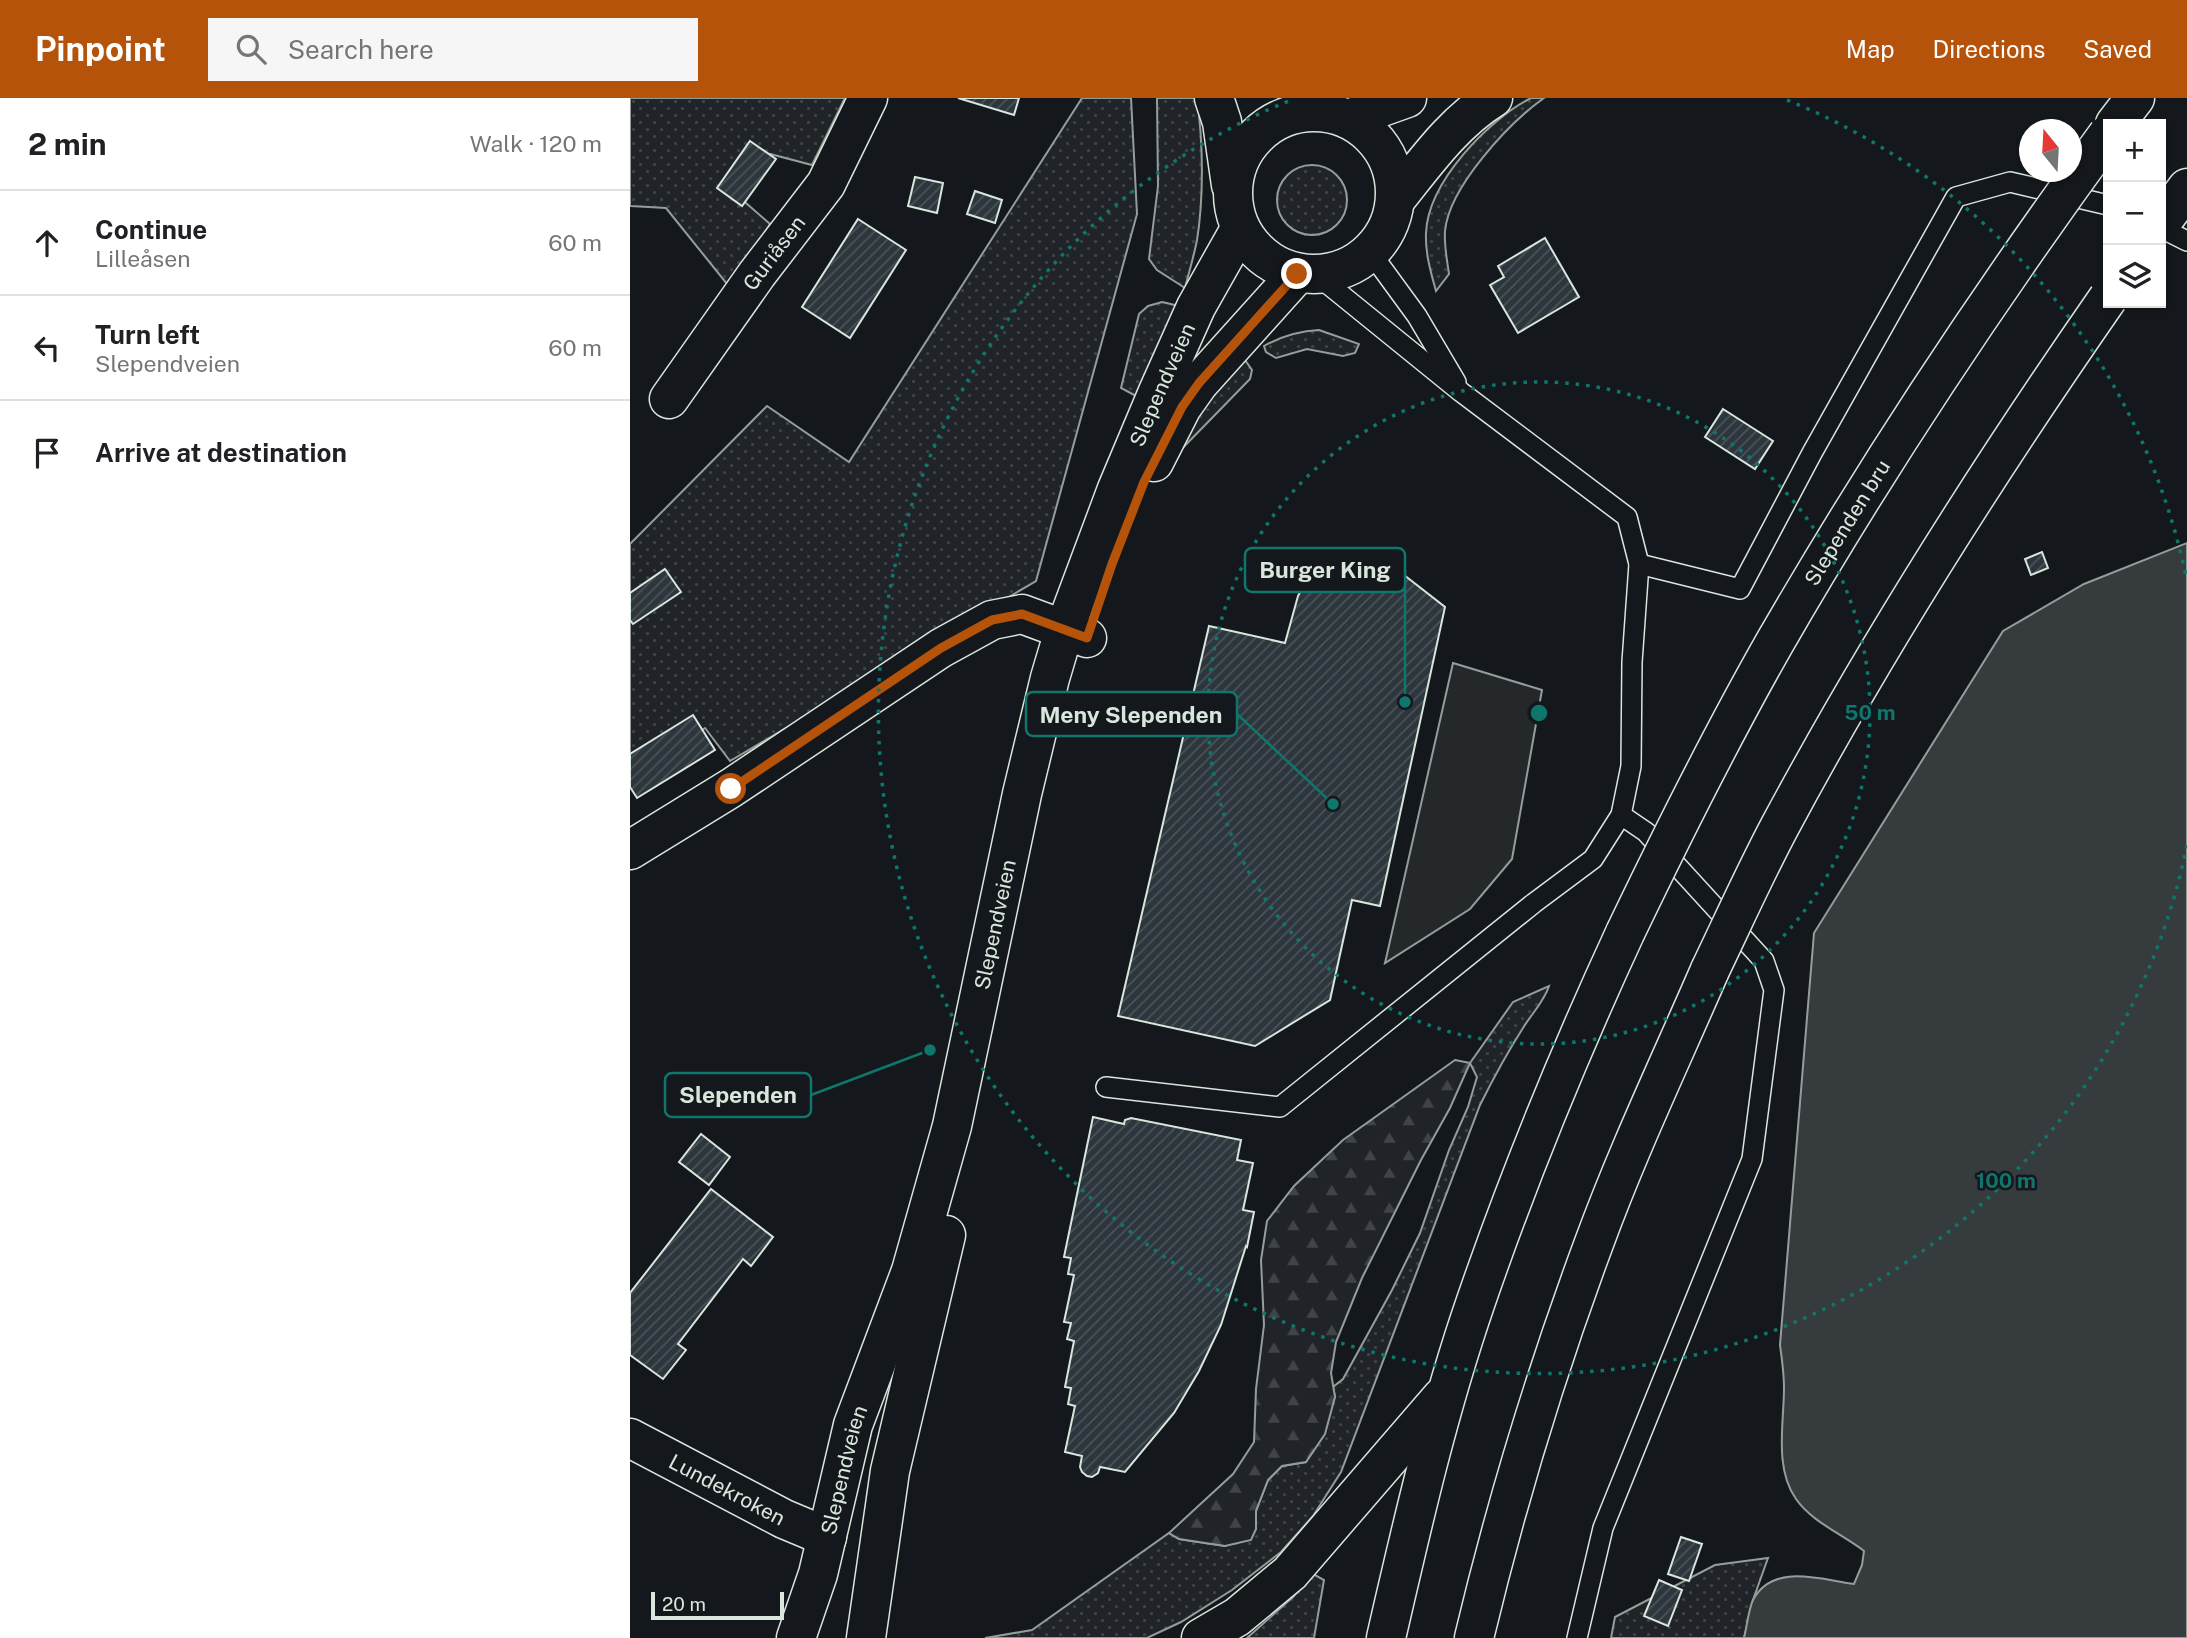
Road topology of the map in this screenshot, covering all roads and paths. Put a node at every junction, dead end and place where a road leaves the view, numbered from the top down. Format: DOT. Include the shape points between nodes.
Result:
graph roads {
  1 [pos="868,98"];
  2 [pos="1214,98"];
  3 [pos="1407,98"];
  4 [pos="1493,98"];
  5 [pos="2135,98"];
  6 [pos="1322,109"];
  7 [pos="2119,119"];
  8 [pos="2103,141"];
  9 [pos="2187,188"];
  10 [pos="1232,192"];
  11 [pos="1396,199"];
  12 [pos="2103,204"];
  13 [pos="1240,229"];
  14 [pos="2176,234"];
  15 [pos="1371,253"];
  16 [pos="1308,275"];
  17 [pos="2103,305"];
  18 [pos="1461,392"];
  19 [pos="669,400"];
  20 [pos="1639,564"];
  21 [pos="1075,634"];
  22 [pos="1621,815"];
  23 [pos="630,850"];
  24 [pos="1105,1087"];
  25 [pos="1450,1387"];
  26 [pos="630,1438"];
  27 [pos="827,1537"];
  28 [pos="796,1638"];
  29 [pos="866,1638"];
  30 [pos="1200,1638"];
  31 [pos="1386,1638"];
  32 [pos="1474,1638"];
  33 [pos="1577,1638"];
  1 -- 19 [label="main road, Guriåsen" via="826,184"];
  2 -- 10 [label="main road"];
  3 -- 6 [label="main road"];
  4 -- 11 [label="main road" via="1441,142"];
  5 -- 7 [label="main road"];
  6 -- 10 [label="main road" via="1281,118 1255,136 1241,156"];
  6 -- 11 [label="main road" via="1362,127 1382,147 1393,170"];
  8 -- 25 [label="main road, Slependen bru, bridge" via="1952,357 1829,552 1693,793 1587,1016 1528,1158"];
  9 -- 14 [label="main road"];
  10 -- 13 [label="main road"];
  11 -- 15 [label="main road" via="1387,231"];
  12 -- 20 [label="lane" via="2010,182 1956,197 1740,589"];
  13 -- 16 [label="main road" via="1263,258"];
  13 -- 21 [label="main road, Slependveien" via="1196,307 1117,489"];
  15 -- 16 [label="main road" via="1346,269"];
  15 -- 18 [label="lane" via="1417,316"];
  16 -- 18 [label="lane"];
  16 -- 21 [label="main road, Slependveien" via="1199,383 1182,407 1144,482 1112,564"];
  17 -- 32 [label="main road, bridge" via="1943,545 1840,719 1778,828 1710,970 1595,1240 1529,1431"];
  18 -- 20 [label="lane" via="1627,517"];
  20 -- 22 [label="lane" via="1632,662 1632,766"];
  21 -- 23 [label="main road" via="1022,614 992,620 941,648 731,789"];
  21 -- 27 [label="main road, Slependveien" via="1050,678 952,1126 911,1271 853,1425"];
  21 -- 29 [label="main road, Slependveien" via="1053,761 969,1149 890,1471"];
  22 -- 24 [label="lane" via="1593,859 1280,1107"];
  22 -- 33 [label="lane" via="1646,832 1764,961 1774,990 1752,1159 1603,1528"];
  25 -- 30 [label="main road" via="1290,1573 1237,1617"];
  25 -- 31 [label="main road, Slependen bru"];
  26 -- 27 [label="main road, Lundekroken"];
  27 -- 28 [label="main road, Slependveien"];
}
